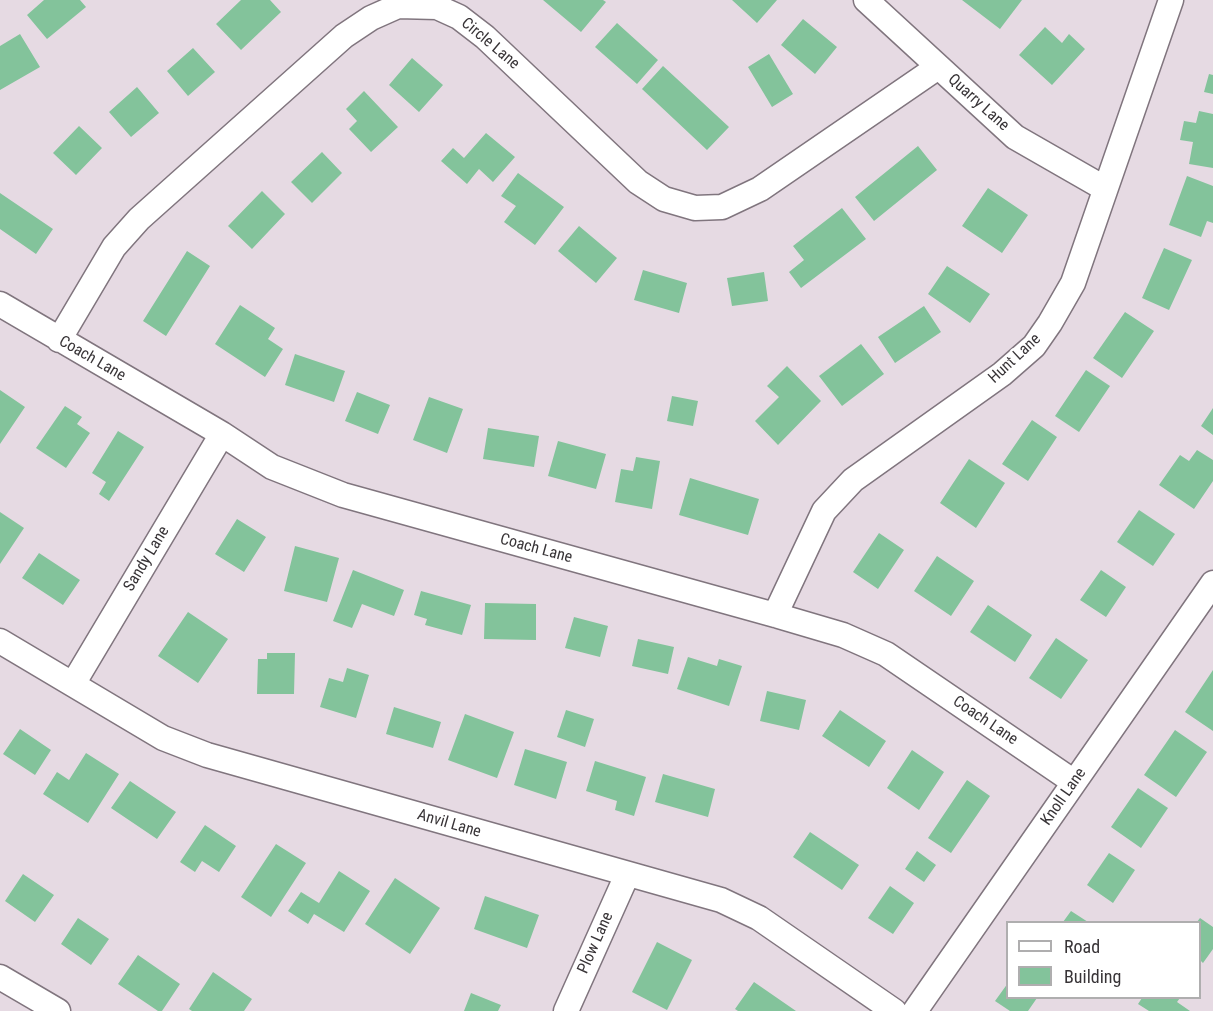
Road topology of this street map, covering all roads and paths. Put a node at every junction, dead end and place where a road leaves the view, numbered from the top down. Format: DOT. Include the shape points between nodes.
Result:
graph roads {
  1 [pos="866,0"];
  2 [pos="1171,0"];
  3 [pos="938,67"];
  4 [pos="1104,188"];
  5 [pos="0,304"];
  6 [pos="59,340"];
  7 [pos="222,434"];
  8 [pos="1213,582"];
  9 [pos="775,615"];
  10 [pos="0,641"];
  11 [pos="73,684"];
  12 [pos="1074,782"];
  13 [pos="627,875"];
  14 [pos="0,977"];
  15 [pos="58,1011"];
  16 [pos="566,1011"];
  17 [pos="894,1011"];
  18 [pos="915,1011"];
  1 -- 3 [label="street, Quarry Lane"];
  2 -- 4 [label="street, Hunt Lane"];
  3 -- 4 [label="street, Quarry Lane" via="1016,137"];
  3 -- 6 [label="street, Circle Lane" via="760,189 722,207 695,208 664,199 638,182 459,17 437,7 398,6 344,36 139,219 114,247"];
  4 -- 9 [label="street, Hunt Lane" via="1073,283 1034,346 1002,374 853,480 824,511"];
  5 -- 6 [label="street, Coach Lane"];
  6 -- 7 [label="street, Coach Lane"];
  7 -- 9 [label="street, Coach Lane" via="272,467 343,495"];
  7 -- 11 [label="street, Sandy Lane"];
  8 -- 12 [label="street, Knoll Lane"];
  9 -- 12 [label="street, Coach Lane" via="843,635 886,654"];
  10 -- 11 [label="street, Anvil Lane"];
  11 -- 13 [label="street, Anvil Lane" via="163,738 207,755"];
  12 -- 18 [label="street, Knoll Lane"];
  13 -- 16 [label="street, Plow Lane"];
  13 -- 17 [label="street, Anvil Lane" via="721,900 759,918"];
  14 -- 15 [label="street"];
}
